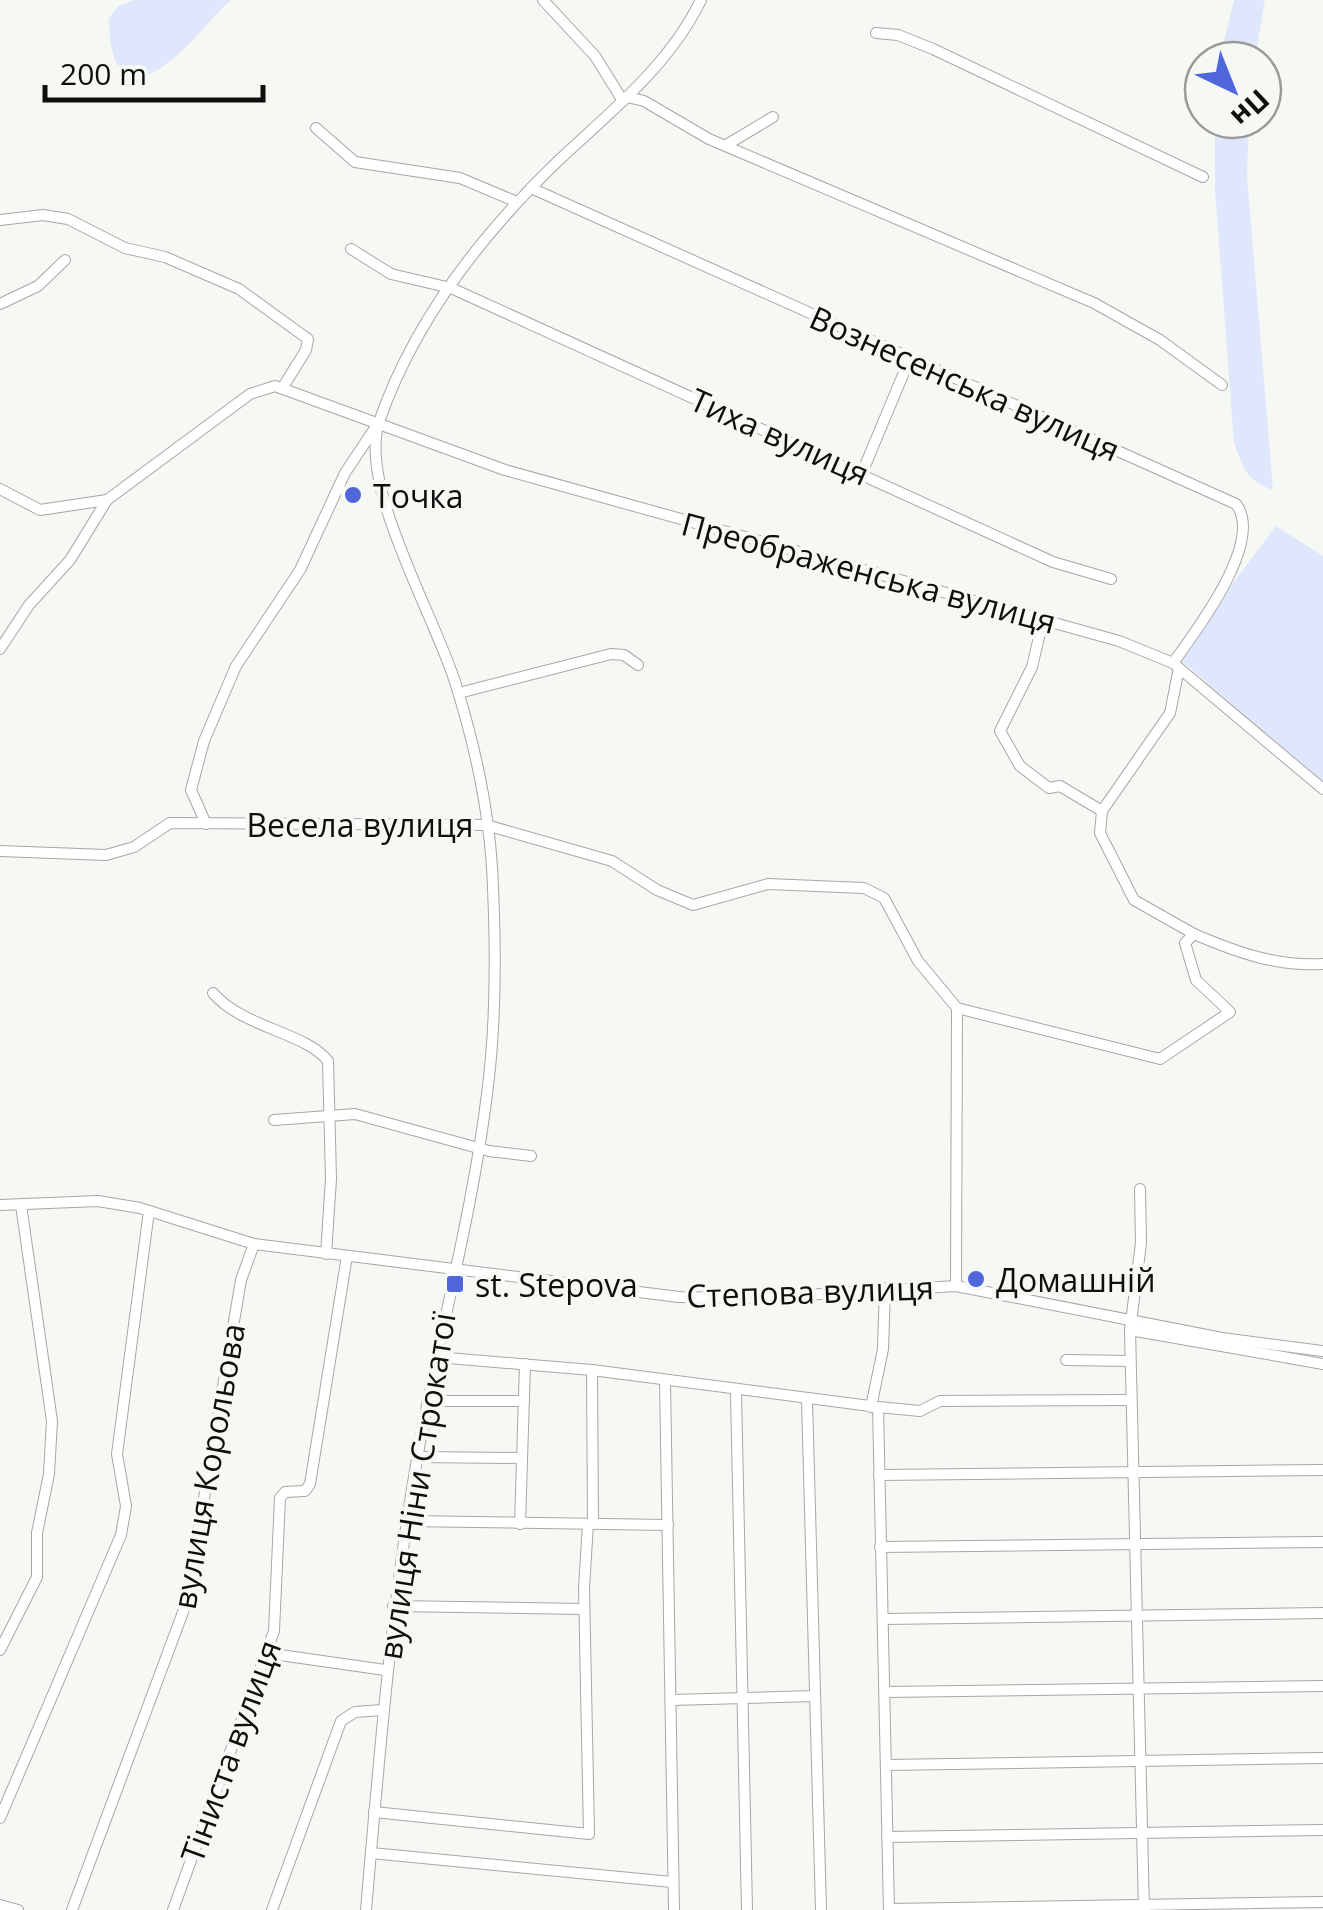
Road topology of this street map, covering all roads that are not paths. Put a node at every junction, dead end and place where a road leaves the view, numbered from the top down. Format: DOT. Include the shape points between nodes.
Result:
graph roads {
  1 [pos="543,0"];
  2 [pos="701,0"];
  3 [pos="876,33"];
  4 [pos="625,99"];
  5 [pos="773,117"];
  6 [pos="316,128"];
  7 [pos="722,144"];
  8 [pos="1204,177"];
  9 [pos="531,188"];
  10 [pos="517,202"];
  11 [pos="0,220"];
  12 [pos="351,249"];
  13 [pos="64,260"];
  14 [pos="451,288"];
  15 [pos="0,304"];
  16 [pos="910,358"];
  17 [pos="1222,384"];
  18 [pos="283,387"];
  19 [pos="378,424"];
  20 [pos="862,473"];
  21 [pos="0,489"];
  22 [pos="107,500"];
  23 [pos="1110,580"];
  24 [pos="1043,620"];
  25 [pos="0,649"];
  26 [pos="1176,665"];
  27 [pos="638,666"];
  28 [pos="459,692"];
  29 [pos="1323,789"];
  30 [pos="1102,811"];
  31 [pos="206,824"];
  32 [pos="486,824"];
  33 [pos="0,852"];
  34 [pos="1194,934"];
  35 [pos="1323,964"];
  36 [pos="212,993"];
  37 [pos="956,1008"];
  38 [pos="331,1113"];
  39 [pos="274,1120"];
  40 [pos="480,1146"];
  41 [pos="531,1156"];
  42 [pos="1140,1189"];
  43 [pos="21,1205"];
  44 [pos="0,1206"];
  45 [pos="150,1211"];
  46 [pos="254,1244"];
  47 [pos="326,1254"];
  48 [pos="347,1256"];
  49 [pos="453,1268"];
  50 [pos="956,1286"];
  51 [pos="885,1288"];
  52 [pos="1131,1324"];
  53 [pos="1323,1351"];
  54 [pos="436,1357"];
  55 [pos="1066,1360"];
  56 [pos="1130,1361"];
  57 [pos="525,1364"];
  58 [pos="1323,1364"];
  59 [pos="592,1370"];
  60 [pos="665,1382"];
  61 [pos="736,1392"];
  62 [pos="524,1400"];
  63 [pos="807,1400"];
  64 [pos="1130,1400"];
  65 [pos="427,1402"];
  66 [pos="874,1407"];
  67 [pos="417,1457"];
  68 [pos="522,1458"];
  69 [pos="1323,1470"];
  70 [pos="1132,1471"];
  71 [pos="880,1475"];
  72 [pos="406,1521"];
  73 [pos="520,1524"];
  74 [pos="590,1524"];
  75 [pos="668,1524"];
  76 [pos="1323,1542"];
  77 [pos="1133,1544"];
  78 [pos="880,1547"];
  79 [pos="393,1606"];
  80 [pos="584,1609"];
  81 [pos="1323,1614"];
  82 [pos="1136,1615"];
  83 [pos="883,1618"];
  84 [pos="0,1627"];
  85 [pos="11,1636"];
  86 [pos="0,1650"];
  87 [pos="266,1653"];
  88 [pos="385,1670"];
  89 [pos="1323,1686"];
  90 [pos="1136,1688"];
  91 [pos="886,1692"];
  92 [pos="814,1696"];
  93 [pos="743,1697"];
  94 [pos="671,1700"];
  95 [pos="382,1710"];
  96 [pos="1323,1758"];
  97 [pos="1138,1761"];
  98 [pos="886,1765"];
  99 [pos="374,1812"];
  100 [pos="0,1818"];
  101 [pos="1323,1830"];
  102 [pos="1139,1833"];
  103 [pos="888,1837"];
  104 [pos="371,1854"];
  105 [pos="672,1882"];
  106 [pos="0,1905"];
  107 [pos="1316,1905"];
  108 [pos="1143,1907"];
  109 [pos="18,1910"];
  110 [pos="72,1910"];
  111 [pos="173,1910"];
  112 [pos="272,1910"];
  113 [pos="366,1910"];
  114 [pos="674,1910"];
  115 [pos="747,1910"];
  116 [pos="821,1910"];
  117 [pos="889,1910"];
  1 -- 4 [label="street"];
  2 -- 4 [label="street"];
  3 -- 8 [label="street" via="933,49"];
  4 -- 7 [label="street" via="644,101"];
  4 -- 9 [label="street"];
  5 -- 7 [label="street" via="735,144"];
  6 -- 10 [label="street" via="355,162 460,178"];
  7 -- 17 [label="street" via="1094,304"];
  9 -- 10 [label="street"];
  9 -- 16 [label="street, Вознесенська вулиця"];
  10 -- 14 [label="street" via="468,256"];
  11 -- 18 [label="street" via="43,215 86,227 239,289 301,331 308,344"];
  12 -- 14 [label="street, Тиха вулиця" via="391,274"];
  13 -- 15 [label="street" via="38,286"];
  14 -- 19 [label="street" via="418,334"];
  14 -- 20 [label="street, Тиха вулиця"];
  16 -- 20 [label="street"];
  16 -- 26 [label="street, Вознесенська вулиця" via="1241,510 1232,577"];
  18 -- 19 [label="street, Преображенська вулиця"];
  18 -- 22 [label="street" via="250,394"];
  19 -- 24 [label="street, Преображенська вулиця" via="505,470"];
  19 -- 28 [label="street, вулиця Ніни Строкатої" via="380,492"];
  19 -- 31 [label="street" via="345,473 300,570 220,698 190,790"];
  20 -- 23 [label="street, Тиха вулиця" via="1053,562"];
  21 -- 22 [label="street" via="40,510"];
  22 -- 25 [label="street"];
  24 -- 26 [label="street, Преображенська вулиця"];
  24 -- 30 [label="street" via="1022,691 1002,721 1003,741 1049,788 1060,786"];
  26 -- 29 [label="street, Преображенська вулиця"];
  26 -- 30 [label="street" via="1170,713"];
  27 -- 28 [label="street" via="612,654"];
  28 -- 32 [label="street, вулиця Ніни Строкатої"];
  30 -- 34 [label="street" via="1100,833 1134,900"];
  31 -- 32 [label="street, Весела вулиця"];
  31 -- 33 [label="street, Весела вулиця" via="170,824 134,847 106,855"];
  32 -- 37 [label="street, Весела вулиця" via="612,860 692,905 768,884 875,892"];
  32 -- 40 [label="street, вулиця Ніни Строкатої" via="493,994"];
  34 -- 35 [label="street" via="1250,956"];
  34 -- 37 [label="street" via="1185,944 1191,971 1230,1012 1160,1059"];
  36 -- 38 [label="street" via="242,1017 322,1054 330,1070"];
  37 -- 50 [label="street"];
  38 -- 39 [label="street"];
  38 -- 40 [label="street" via="376,1117"];
  38 -- 47 [label="street"];
  40 -- 41 [label="street"];
  40 -- 49 [label="street, вулиця Ніни Строкатої"];
  42 -- 52 [label="street"];
  43 -- 44 [label="street, Степова вулиця"];
  43 -- 45 [label="street, Степова вулиця" via="76,1200"];
  43 -- 85 [label="street" via="52,1421 37,1577"];
  45 -- 46 [label="street, Степова вулиця"];
  45 -- 100 [label="street" via="117,1454 126,1506 122,1535"];
  46 -- 47 [label="street, Степова вулиця"];
  46 -- 110 [label="street, вулиця Корольова" via="242,1280 186,1604"];
  47 -- 48 [label="street, Степова вулиця"];
  48 -- 49 [label="street, Степова вулиця"];
  48 -- 87 [label="street, Тіниста вулиця" via="310,1484 280,1498 276,1613"];
  49 -- 51 [label="street, Степова вулиця" via="679,1297"];
  49 -- 54 [label="street, вулиця Ніни Строкатої"];
  50 -- 51 [label="street, Степова вулиця"];
  50 -- 52 [label="street, Степова вулиця"];
  51 -- 66 [label="street"];
  52 -- 53 [label="street, Степова вулиця"];
  52 -- 56 [label="street"];
  52 -- 58 [label="street"];
  54 -- 57 [label="street"];
  54 -- 65 [label="street, вулиця Ніни Строкатої"];
  55 -- 56 [label="street"];
  56 -- 64 [label="street"];
  57 -- 59 [label="street"];
  57 -- 62 [label="street"];
  59 -- 60 [label="street"];
  59 -- 74 [label="street"];
  60 -- 61 [label="street"];
  60 -- 75 [label="street"];
  61 -- 63 [label="street"];
  61 -- 93 [label="street"];
  62 -- 65 [label="street"];
  62 -- 68 [label="street"];
  63 -- 66 [label="street"];
  63 -- 92 [label="street"];
  64 -- 66 [label="street" via="940,1401 920,1411"];
  64 -- 70 [label="street"];
  65 -- 67 [label="street, вулиця Ніни Строкатої"];
  66 -- 71 [label="street"];
  67 -- 68 [label="street"];
  67 -- 72 [label="street, вулиця Ніни Строкатої"];
  68 -- 73 [label="street"];
  69 -- 70 [label="street"];
  70 -- 71 [label="street"];
  70 -- 77 [label="street"];
  71 -- 78 [label="street"];
  72 -- 73 [label="street"];
  72 -- 79 [label="street, вулиця Ніни Строкатої"];
  73 -- 74 [label="street"];
  74 -- 75 [label="street"];
  74 -- 80 [label="street"];
  75 -- 94 [label="street"];
  76 -- 77 [label="street"];
  77 -- 78 [label="street"];
  77 -- 82 [label="street"];
  78 -- 83 [label="street"];
  79 -- 80 [label="street"];
  79 -- 88 [label="street, вулиця Ніни Строкатої"];
  80 -- 99 [label="street" via="589,1834"];
  81 -- 82 [label="street"];
  82 -- 83 [label="street"];
  82 -- 90 [label="street"];
  83 -- 91 [label="street"];
  84 -- 85 [label="street"];
  85 -- 86 [label="street"];
  87 -- 88 [label="street"];
  87 -- 111 [label="street, Тіниста вулиця"];
  88 -- 95 [label="street, вулиця Ніни Строкатої"];
  89 -- 90 [label="street"];
  90 -- 91 [label="street"];
  90 -- 97 [label="street"];
  91 -- 98 [label="street"];
  92 -- 93 [label="street"];
  92 -- 116 [label="street"];
  93 -- 94 [label="street"];
  93 -- 115 [label="street"];
  94 -- 105 [label="street"];
  95 -- 99 [label="street, вулиця Ніни Строкатої"];
  95 -- 112 [label="street" via="355,1712 341,1722"];
  96 -- 97 [label="street"];
  97 -- 98 [label="street"];
  97 -- 102 [label="street"];
  98 -- 103 [label="street"];
  99 -- 104 [label="street, вулиця Ніни Строкатої"];
  101 -- 102 [label="street"];
  102 -- 103 [label="street"];
  102 -- 108 [label="street"];
  103 -- 117 [label="street"];
  104 -- 105 [label="street"];
  104 -- 113 [label="street, вулиця Ніни Строкатої"];
  105 -- 114 [label="street"];
  106 -- 109 [label="street"];
  107 -- 108 [label="street"];
  108 -- 117 [label="street"];
}
